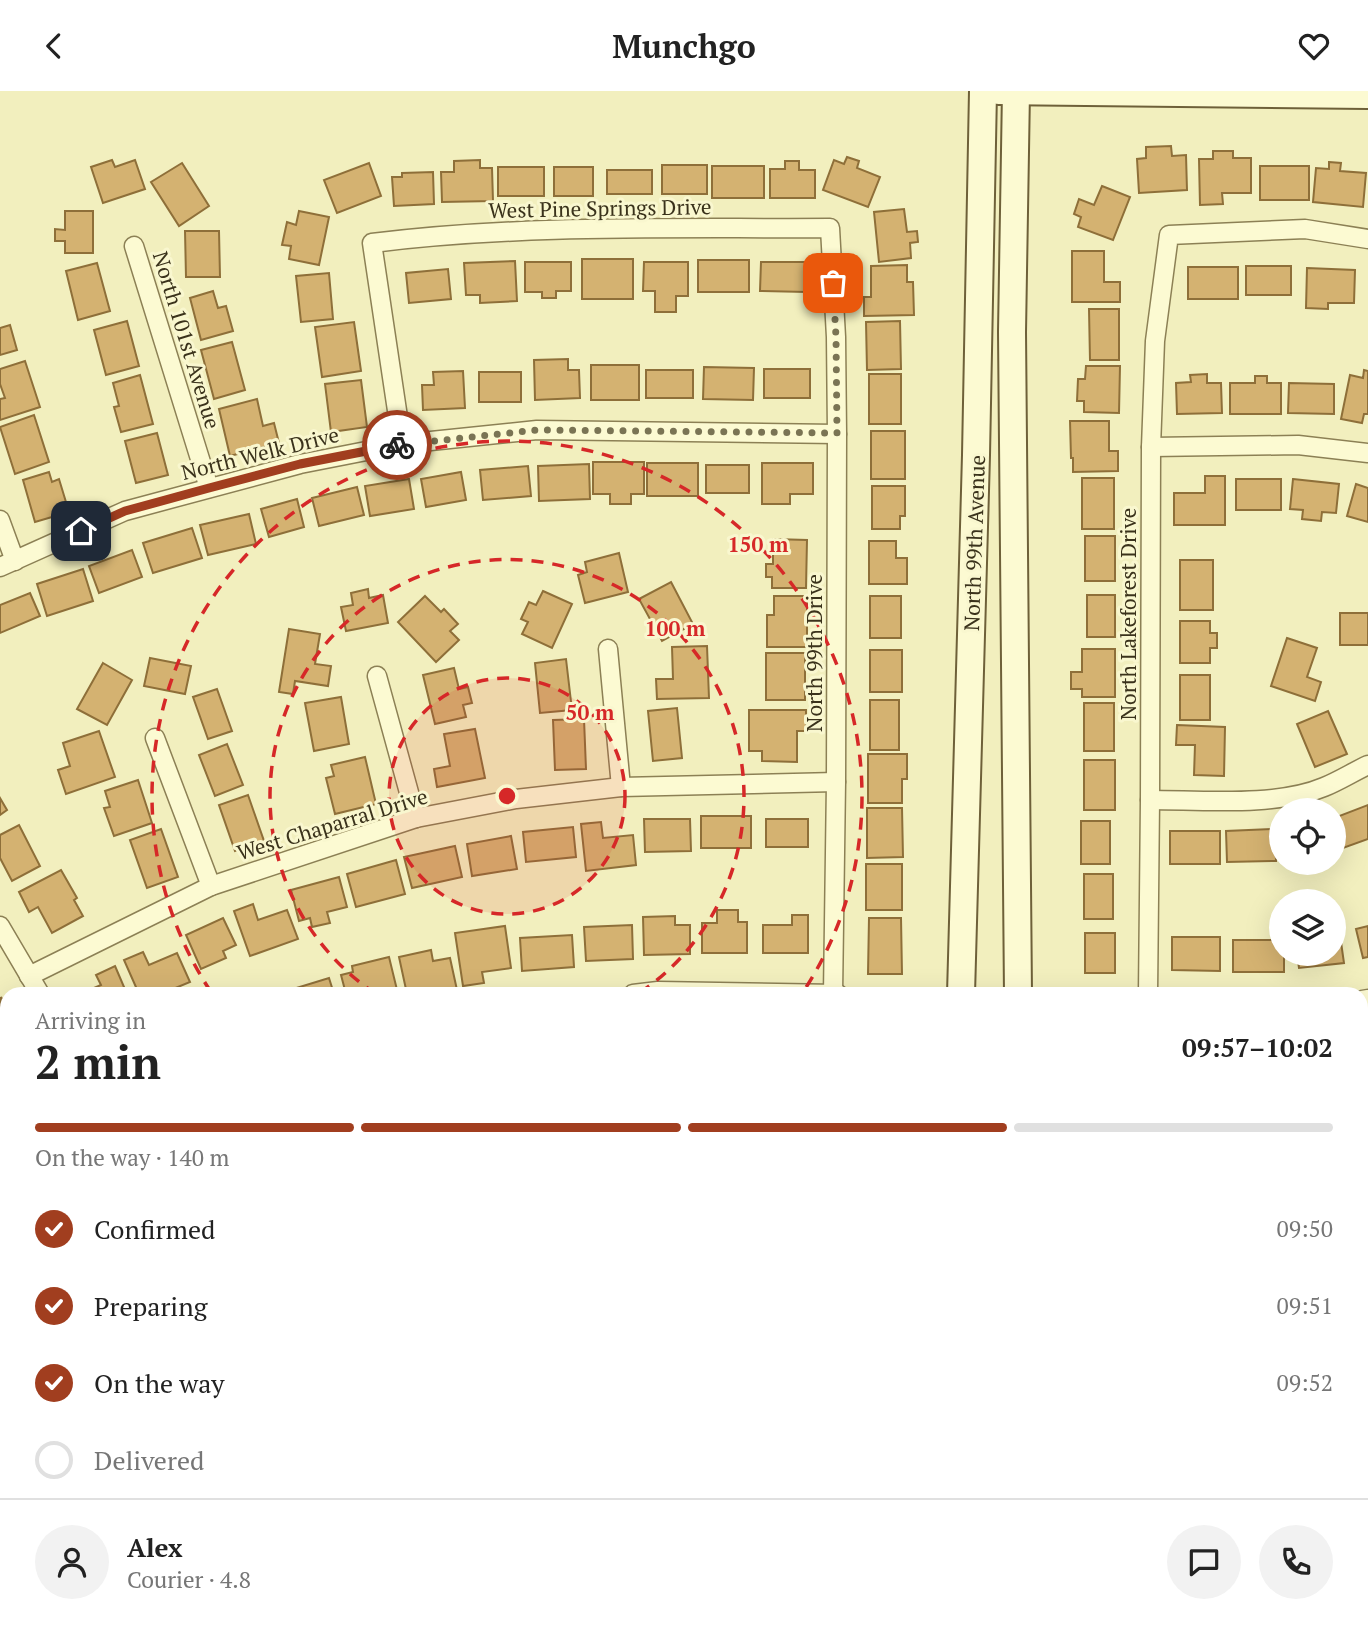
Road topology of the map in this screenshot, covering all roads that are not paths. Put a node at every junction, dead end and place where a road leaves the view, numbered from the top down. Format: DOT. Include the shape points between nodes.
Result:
graph roads {
  1 [pos="983,91"];
  2 [pos="998,91"];
  3 [pos="1016,91"];
  4 [pos="1368,95"];
  5 [pos="830,228"];
  6 [pos="1368,239"];
  7 [pos="134,246"];
  8 [pos="837,433"];
  9 [pos="402,444"];
  10 [pos="1151,447"];
  11 [pos="1368,453"];
  12 [pos="209,488"];
  13 [pos="0,520"];
  14 [pos="8,564"];
  15 [pos="608,649"];
  16 [pos="377,675"];
  17 [pos="155,738"];
  18 [pos="1368,765"];
  19 [pos="836,782"];
  20 [pos="621,787"];
  21 [pos="1150,800"];
  22 [pos="416,818"];
  23 [pos="211,885"];
  24 [pos="0,926"];
  25 [pos="29,977"];
  26 [pos="35,987"];
  27 [pos="833,987"];
  28 [pos="961,987"];
  29 [pos="1018,987"];
  30 [pos="1148,987"];
  1 -- 28 [label="main road, North 99th Avenue"];
  2 -- 3 [label="main road"];
  3 -- 4 [label="main road"];
  3 -- 29 [label="main road, North 99th Avenue" via="1012,332"];
  5 -- 8 [label="street, North 99th Drive"];
  5 -- 9 [label="street, West Pine Springs Drive" via="545,230 372,243"];
  6 -- 10 [label="street, North Lakeforest Drive" via="1305,229 1169,235 1155,341"];
  7 -- 12 [label="street, North 101st Avenue"];
  8 -- 9 [label="street, North Welk Drive" via="537,430"];
  8 -- 19 [label="street, North 99th Drive"];
  9 -- 12 [label="street, North Welk Drive"];
  10 -- 11 [label="street" via="1298,445"];
  10 -- 21 [label="street, North Lakeforest Drive"];
  12 -- 14 [label="street, North Welk Drive" via="125,511"];
  13 -- 14 [label="street"];
  15 -- 20 [label="street"];
  16 -- 22 [label="street"];
  17 -- 23 [label="street"];
  18 -- 21 [label="street" via="1322,788 1279,798"];
  19 -- 20 [label="street, West Chaparral Drive"];
  19 -- 27 [label="street, North 99th Drive"];
  20 -- 22 [label="street, West Chaparral Drive" via="516,799"];
  21 -- 30 [label="street, North Lakeforest Drive"];
  22 -- 23 [label="street, West Chaparral Drive"];
  23 -- 25 [label="street, West Chaparral Drive"];
  24 -- 25 [label="street"];
  25 -- 26 [label="street"];
}
